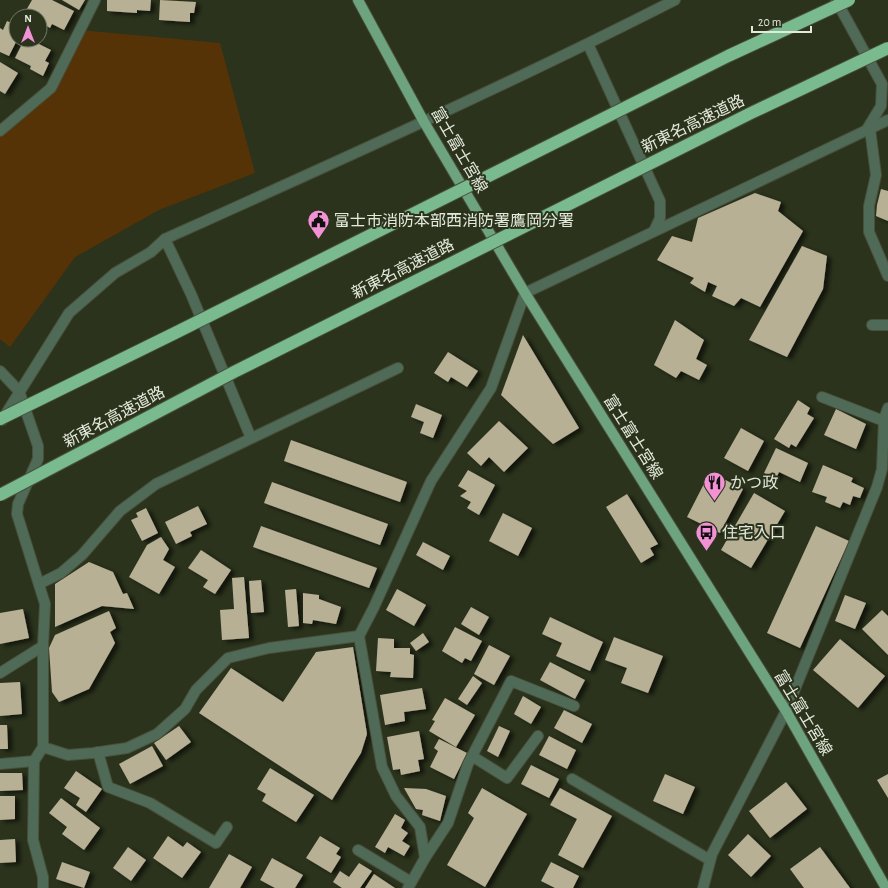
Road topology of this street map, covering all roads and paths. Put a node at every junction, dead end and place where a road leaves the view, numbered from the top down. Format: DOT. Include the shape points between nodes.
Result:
graph roads {
  1 [pos="95,0"];
  2 [pos="358,0"];
  3 [pos="675,0"];
  4 [pos="836,0"];
  5 [pos="848,0"];
  6 [pos="588,44"];
  7 [pos="888,48"];
  8 [pos="888,120"];
  9 [pos="424,122"];
  10 [pos="869,129"];
  11 [pos="0,131"];
  12 [pos="654,231"];
  13 [pos="165,239"];
  14 [pos="888,276"];
  15 [pos="525,293"];
  16 [pos="872,325"];
  17 [pos="888,325"];
  18 [pos="398,368"];
  19 [pos="0,371"];
  20 [pos="19,391"];
  21 [pos="822,397"];
  22 [pos="888,408"];
  23 [pos="0,419"];
  24 [pos="884,421"];
  25 [pos="0,423"];
  26 [pos="251,438"];
  27 [pos="885,469"];
  28 [pos="0,494"];
  29 [pos="39,584"];
  30 [pos="359,636"];
  31 [pos="43,646"];
  32 [pos="0,673"];
  33 [pos="574,706"];
  34 [pos="786,711"];
  35 [pos="538,736"];
  36 [pos="43,747"];
  37 [pos="98,752"];
  38 [pos="472,756"];
  39 [pos="34,761"];
  40 [pos="0,764"];
  41 [pos="572,779"];
  42 [pos="227,827"];
  43 [pos="358,850"];
  44 [pos="425,858"];
  45 [pos="710,860"];
  46 [pos="410,885"];
  47 [pos="43,888"];
  48 [pos="703,888"];
  49 [pos="886,888"];
  1 -- 11 [label="street" via="51,88"];
  2 -- 9 [label="main road, 富士富士宮線"];
  3 -- 6 [label="street"];
  4 -- 10 [label="street" via="882,84 881,106"];
  5 -- 23 [label="highway, bridge" via="721,60"];
  6 -- 9 [label="street"];
  6 -- 12 [label="street" via="660,201 660,218"];
  7 -- 28 [label="highway, 新東名高速道路, bridge" via="751,113 248,364"];
  8 -- 10 [label="street"];
  9 -- 13 [label="street"];
  9 -- 15 [label="main road, 富士富士宮線"];
  10 -- 12 [label="street"];
  10 -- 14 [label="street" via="876,174 869,206 869,232"];
  12 -- 15 [label="street"];
  13 -- 20 [label="street" via="151,252 115,273 69,313"];
  13 -- 26 [label="street" via="191,294"];
  15 -- 30 [label="street" via="491,388 431,481"];
  15 -- 34 [label="main road, 富士富士宮線"];
  16 -- 17 [label="street"];
  18 -- 26 [label="street"];
  19 -- 20 [label="street"];
  20 -- 25 [label="street"];
  20 -- 29 [label="street" via="38,446 38,459 18,504 17,514"];
  21 -- 24 [label="street"];
  22 -- 24 [label="street"];
  24 -- 27 [label="street"];
  26 -- 29 [label="street" via="156,484 120,511 82,555 61,573"];
  27 -- 34 [label="street"];
  29 -- 31 [label="street" via="45,604"];
  30 -- 37 [label="street" via="269,648 228,658 196,690 185,709 157,734 127,748"];
  30 -- 44 [label="street" via="382,767 396,796 420,827"];
  31 -- 32 [label="street"];
  31 -- 36 [label="street"];
  33 -- 38 [label="street" via="511,681"];
  34 -- 45 [label="street"];
  34 -- 49 [label="main road, 富士富士宮線"];
  35 -- 38 [label="street" via="507,778"];
  36 -- 37 [label="street" via="68,755"];
  36 -- 39 [label="street"];
  37 -- 42 [label="street" via="108,787 150,803 216,843"];
  38 -- 44 [label="street" via="448,823"];
  39 -- 40 [label="street"];
  39 -- 47 [label="street" via="33,840 43,877"];
  41 -- 45 [label="street"];
  43 -- 46 [label="street"];
  44 -- 46 [label="street"];
  45 -- 48 [label="street"];
}
